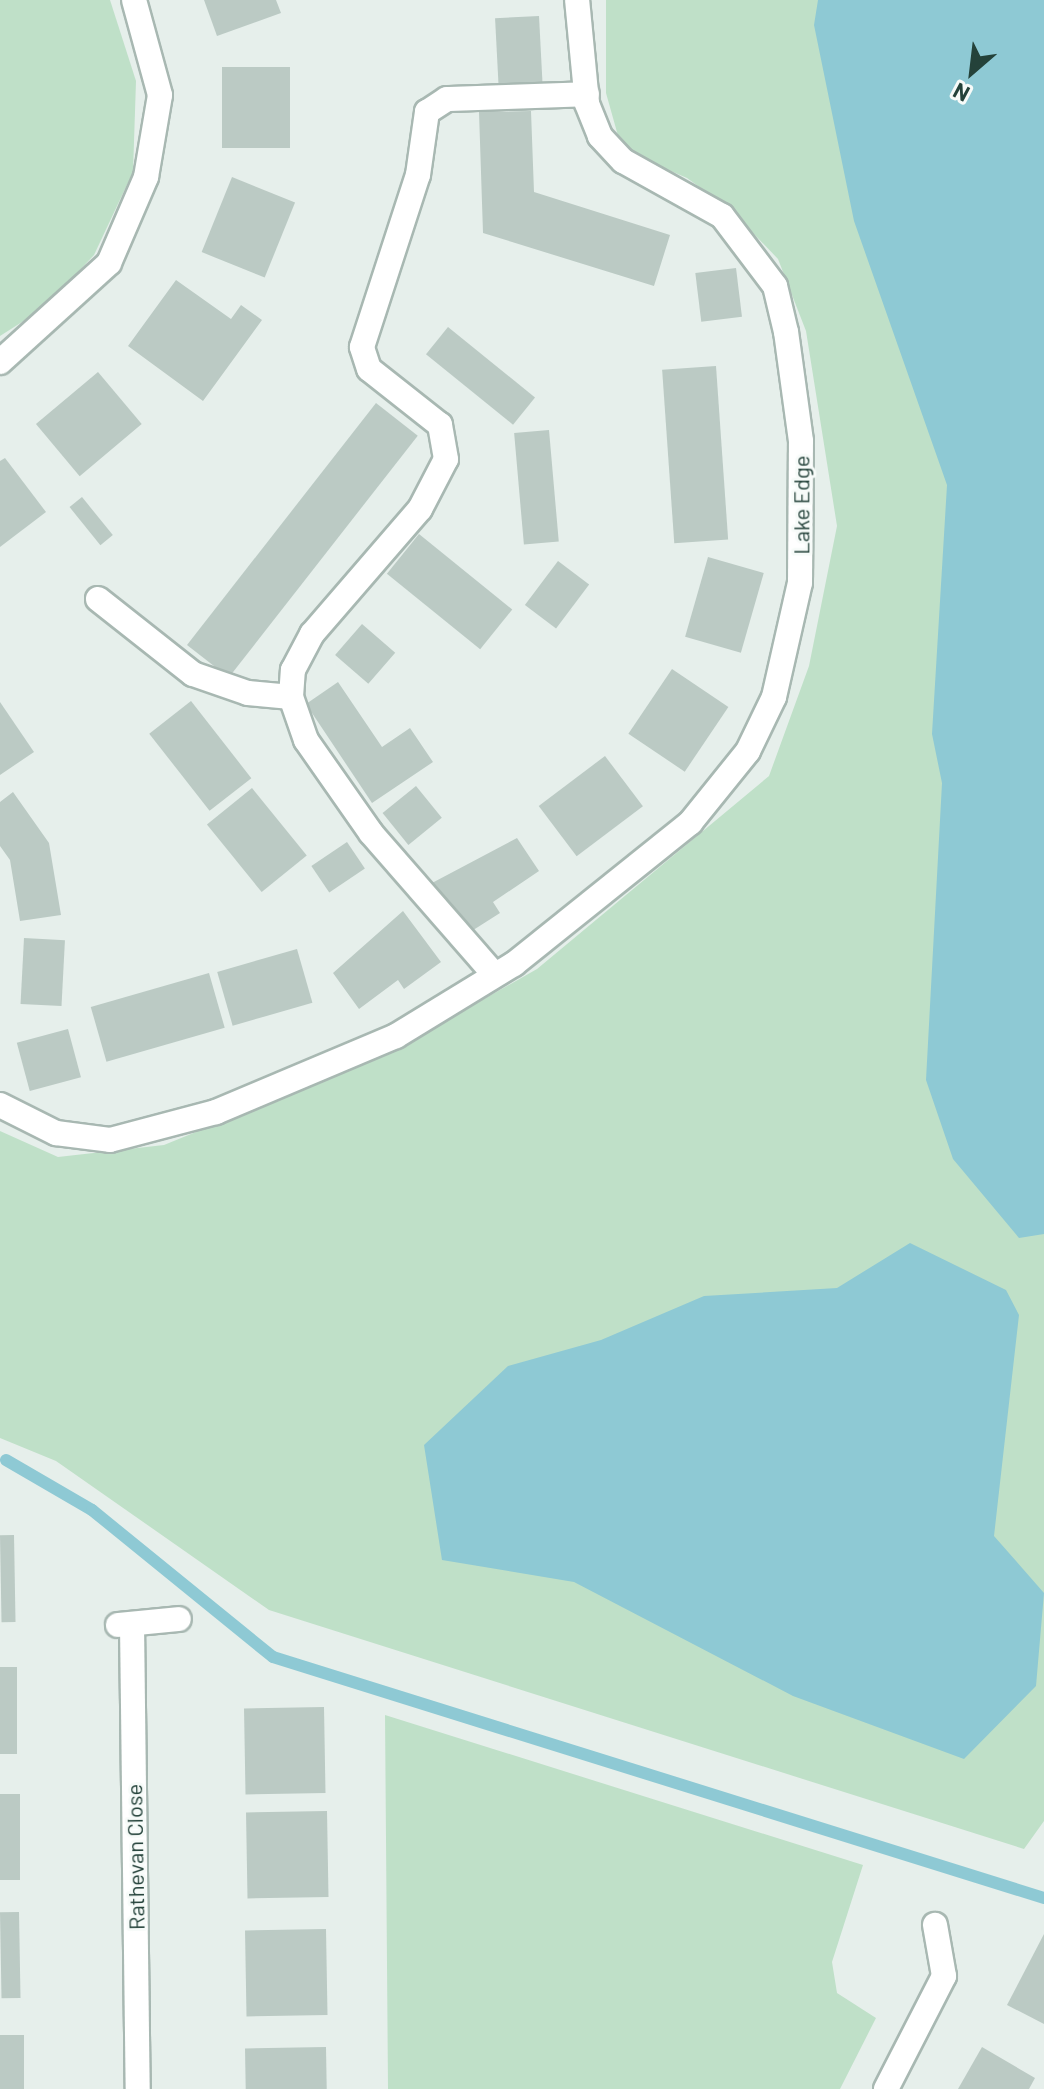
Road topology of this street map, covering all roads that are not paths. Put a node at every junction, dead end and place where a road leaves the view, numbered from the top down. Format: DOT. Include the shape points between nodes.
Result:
graph roads {
  1 [pos="134,0"];
  2 [pos="577,0"];
  3 [pos="587,94"];
  4 [pos="0,362"];
  5 [pos="98,599"];
  6 [pos="291,697"];
  7 [pos="494,974"];
  8 [pos="0,1105"];
  9 [pos="179,1619"];
  10 [pos="935,1925"];
  11 [pos="138,2089"];
  12 [pos="886,2089"];
  1 -- 4 [label="street" via="160,95 146,177 109,263"];
  2 -- 3 [label="street, Lake Edge"];
  3 -- 6 [label="street" via="447,99 427,112 418,175 362,347 369,369 440,425 446,459 420,509 312,634 293,670"];
  3 -- 7 [label="street, Lake Edge" via="600,136 623,161 722,216 775,286 801,441 800,583 774,697 717,796"];
  5 -- 6 [label="street" via="193,674"];
  6 -- 7 [label="street" via="306,740 371,833"];
  7 -- 8 [label="street, Lake Edge" via="396,1036 201,1116 83,1141"];
  9 -- 11 [label="street, Rathevan Close" via="124,1624"];
  10 -- 12 [label="street" via="944,1976"];
}
